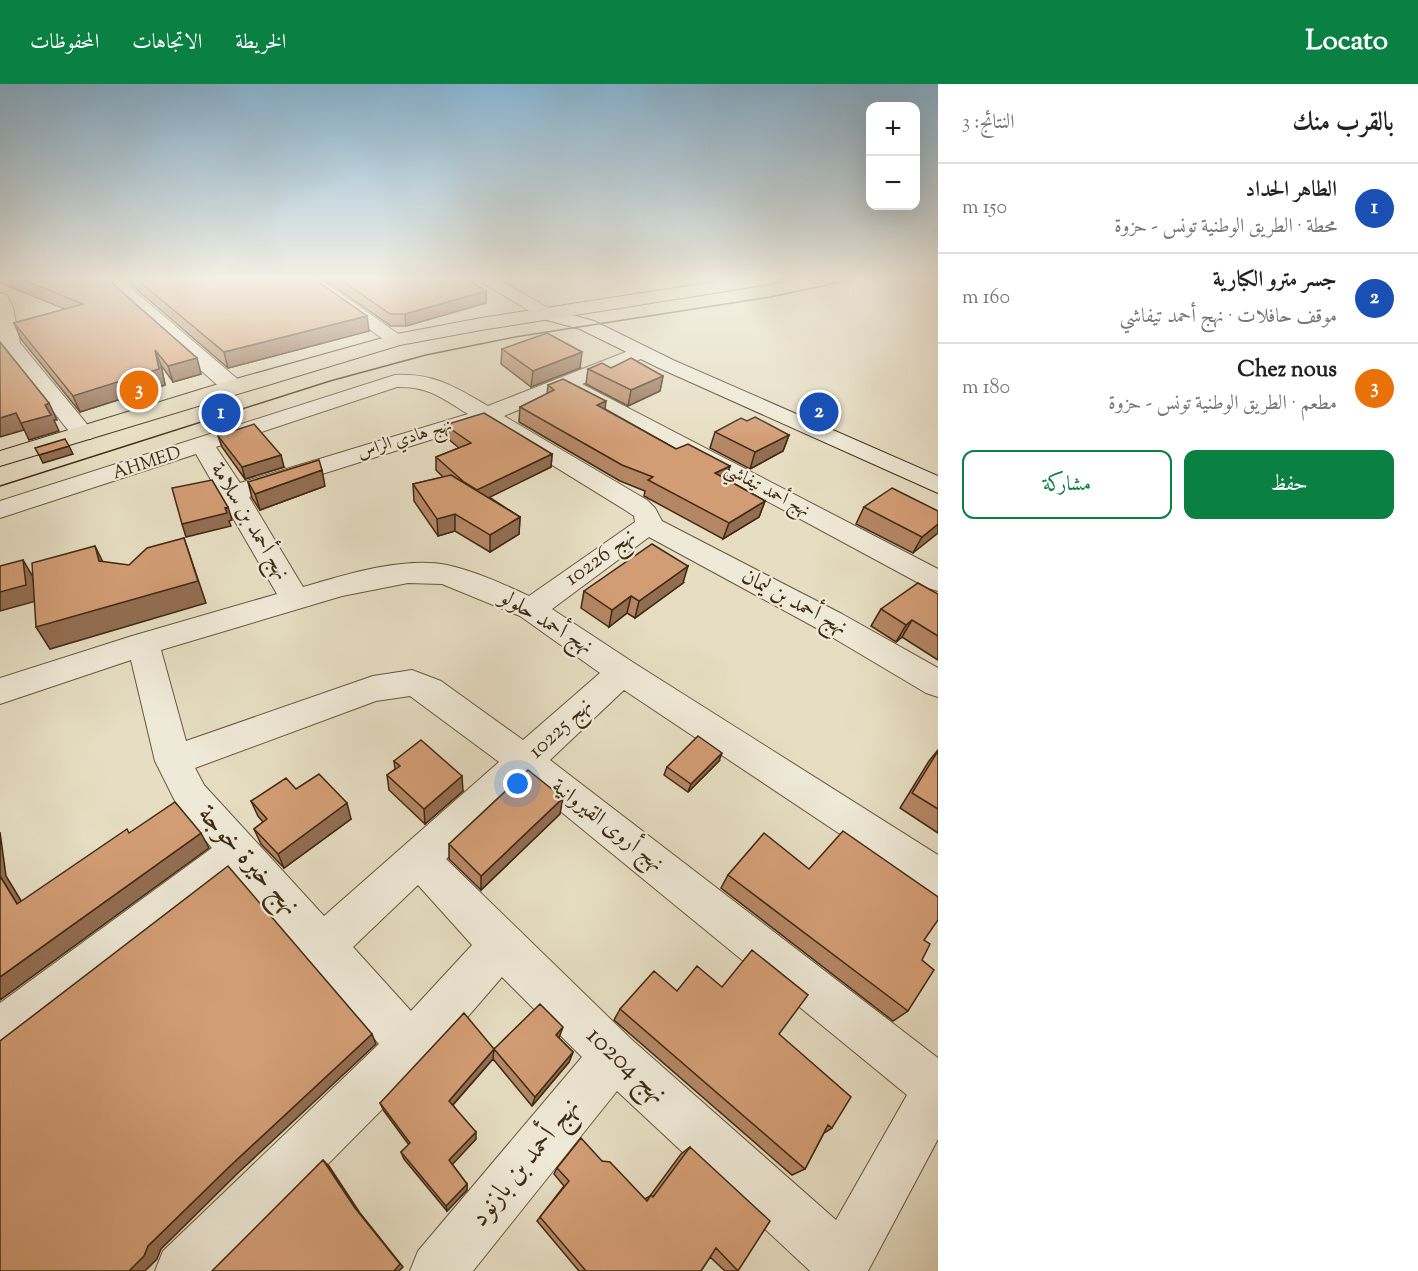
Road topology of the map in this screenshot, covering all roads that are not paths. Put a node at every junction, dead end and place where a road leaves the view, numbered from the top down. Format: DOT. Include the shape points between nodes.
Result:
graph roads {
  1 [pos="6,332"];
  2 [pos="171,332"];
  3 [pos="387,332"];
  4 [pos="444,332"];
  5 [pos="602,332"];
  6 [pos="633,332"];
  7 [pos="398,340"];
  8 [pos="641,352"];
  9 [pos="564,384"];
  10 [pos="233,387"];
  11 [pos="484,416"];
  12 [pos="83,434"];
  13 [pos="203,445"];
  14 [pos="0,459"];
  15 [pos="938,470"];
  16 [pos="938,485"];
  17 [pos="234,493"];
  18 [pos="0,510"];
  19 [pos="648,525"];
  20 [pos="938,581"];
  21 [pos="295,599"];
  22 [pos="531,609"];
  23 [pos="142,644"];
  24 [pos="622,672"];
  25 [pos="938,684"];
  26 [pos="0,691"];
  27 [pos="173,761"];
  28 [pos="526,762"];
  29 [pos="238,851"];
  30 [pos="419,858"];
  31 [pos="938,876"];
  32 [pos="324,945"];
  33 [pos="501,945"];
  34 [pos="0,1030"];
  35 [pos="411,1046"];
  36 [pos="614,1056"];
  37 [pos="938,1089"];
  38 [pos="840,1267"];
  39 [pos="183,1271"];
  40 [pos="438,1271"];
  1 -- 12 [label="street" via="10,344"];
  2 -- 10 [label="street"];
  3 -- 7 [label="street"];
  4 -- 7 [label="main road"];
  5 -- 8 [label="street"];
  6 -- 15 [label="street" via="650,346"];
  7 -- 10 [label="main road"];
  8 -- 9 [label="street, نهج هادي الراس"];
  8 -- 16 [label="street"];
  9 -- 11 [label="street, نهج هادي الراس"];
  9 -- 20 [label="street, نهج أحمد تيفاشي"];
  10 -- 12 [label="main road"];
  11 -- 13 [label="street, AHMED" via="426,381 395,381"];
  11 -- 17 [label="street, نهج هادي الراس"];
  11 -- 19 [label="street, نهج 10226" via="644,511"];
  12 -- 14 [label="main road"];
  13 -- 17 [label="street, نهج أحمد بن سلامة"];
  13 -- 18 [label="street, AHMED"];
  17 -- 21 [label="street, نهج أحمد بن سلامة"];
  19 -- 22 [label="street, نهج 10226"];
  19 -- 25 [label="street, نهج أحمد بن ليمان"];
  21 -- 22 [label="street, نهج أحمد حلولو" via="375,578 408,573 445,574"];
  21 -- 23 [label="street, نهج أحمد حلولو"];
  22 -- 24 [label="street, نهج أحمد حلولو"];
  23 -- 26 [label="street, نهج أحمد حلولو"];
  23 -- 27 [label="street, نهج خيرة خوجة"];
  24 -- 28 [label="street, نهج 10225"];
  24 -- 31 [label="street, نهج أحمد حلولو"];
  27 -- 28 [label="street, نهج أروى القيروانية" via="373,689 412,683 429,690"];
  27 -- 29 [label="street, نهج خيرة خوجة" via="191,796"];
  28 -- 30 [label="street, نهج 10225"];
  28 -- 37 [label="street, نهج أروى القيروانية"];
  29 -- 32 [label="street, نهج خيرة خوجة"];
  29 -- 34 [label="street"];
  30 -- 32 [label="street, نهج 10225"];
  30 -- 33 [label="street, نهج 10204"];
  32 -- 35 [label="street, نهج خيرة خوجة"];
  33 -- 35 [label="street"];
  33 -- 36 [label="street, نهج 10204"];
  35 -- 39 [label="street"];
  36 -- 38 [label="street, نهج 10204"];
  36 -- 40 [label="street, نهج أحمد بن بازنود"];
  37 -- 38 [label="street"];
}
